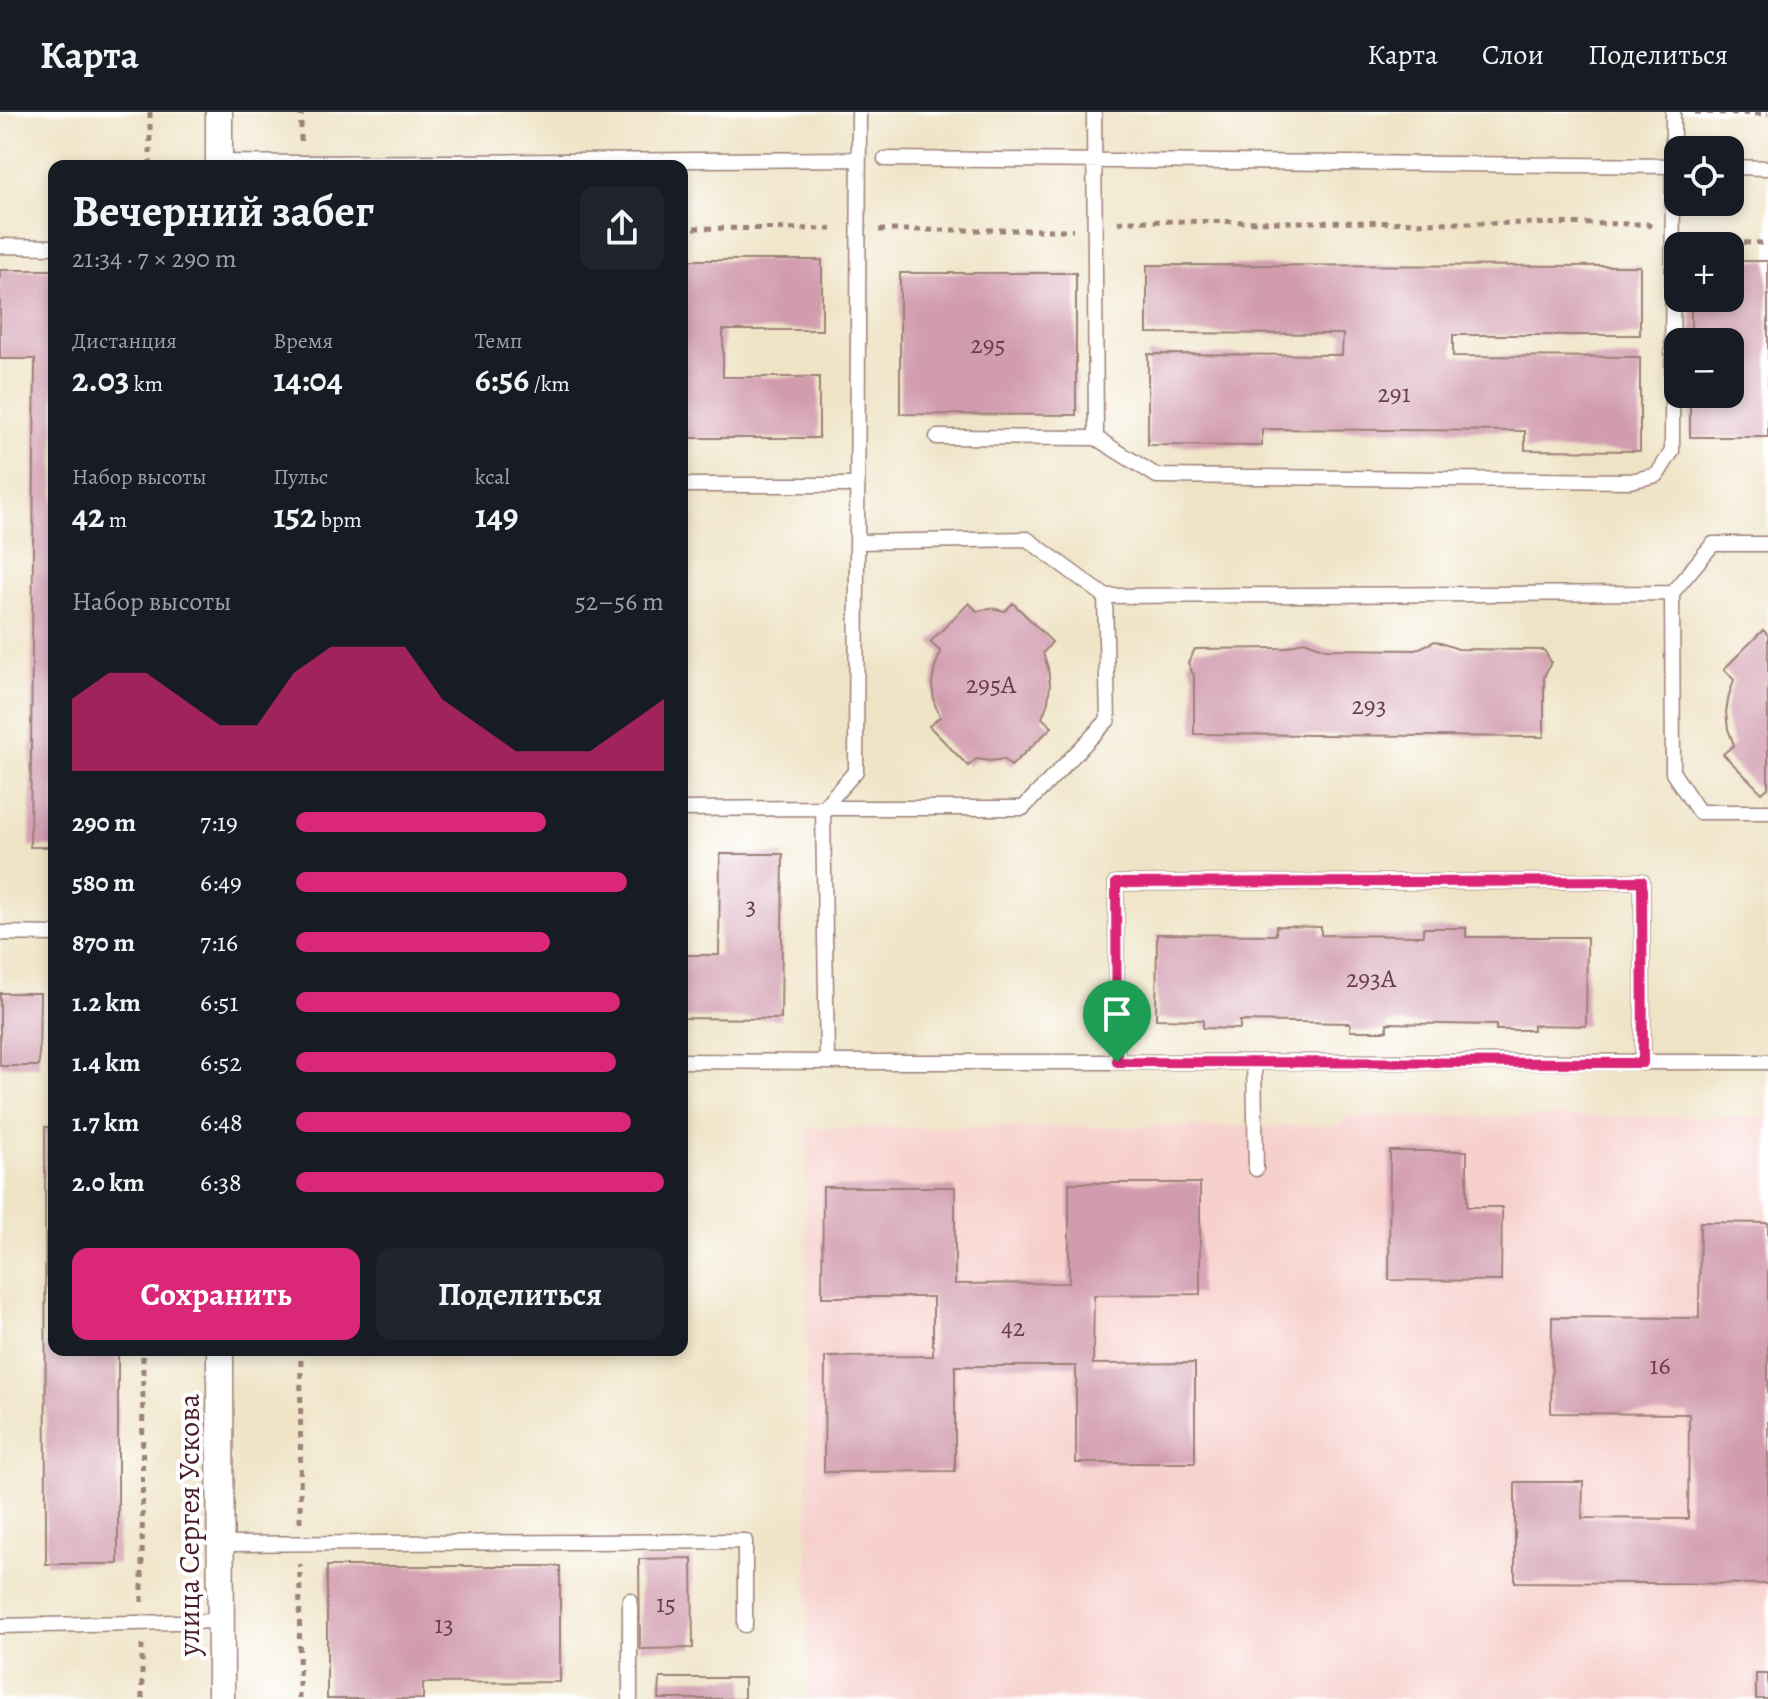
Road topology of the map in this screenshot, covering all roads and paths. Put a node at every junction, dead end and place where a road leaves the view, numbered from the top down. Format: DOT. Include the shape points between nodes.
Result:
graph roads {
  1 [pos="150,112"];
  2 [pos="219,112"];
  3 [pos="859,112"];
  4 [pos="1094,112"];
  5 [pos="1673,112"];
  6 [pos="1768,114"];
  7 [pos="1674,136"];
  8 [pos="859,159"];
  9 [pos="885,159"];
  10 [pos="150,160"];
  11 [pos="219,160"];
  12 [pos="688,160"];
  13 [pos="1094,161"];
  14 [pos="1664,166"];
  15 [pos="1744,167"];
  16 [pos="1768,168"];
  17 [pos="688,228"];
  18 [pos="859,230"];
  19 [pos="1094,230"];
  20 [pos="1664,236"];
  21 [pos="1744,243"];
  22 [pos="1768,243"];
  23 [pos="0,246"];
  24 [pos="48,247"];
  25 [pos="1672,312"];
  26 [pos="937,437"];
  27 [pos="1096,438"];
  28 [pos="688,485"];
  29 [pos="857,485"];
  30 [pos="858,542"];
  31 [pos="1768,544"];
  32 [pos="1672,593"];
  33 [pos="1105,596"];
  34 [pos="823,808"];
  35 [pos="688,809"];
  36 [pos="1768,812"];
  37 [pos="0,933"];
  38 [pos="48,934"];
  39 [pos="688,1061"];
  40 [pos="827,1062"];
  41 [pos="1117,1062"];
  42 [pos="1254,1062"];
  43 [pos="1768,1062"];
  44 [pos="1643,1063"];
  45 [pos="1256,1169"];
  46 [pos="143,1356"];
  47 [pos="220,1356"];
  48 [pos="301,1356"];
  49 [pos="300,1543"];
  50 [pos="221,1544"];
  51 [pos="630,1600"];
  52 [pos="142,1621"];
  53 [pos="221,1621"];
  54 [pos="745,1625"];
  55 [pos="0,1626"];
  56 [pos="142,1699"];
  57 [pos="221,1699"];
  58 [pos="299,1699"];
  59 [pos="630,1699"];
  1 -- 10 [label="path"];
  2 -- 11 [label="street"];
  3 -- 8 [label="lane"];
  4 -- 13 [label="lane"];
  5 -- 6 [label="path"];
  5 -- 7 [label="lane"];
  8 -- 12 [label="lane"];
  8 -- 18 [label="lane"];
  9 -- 13 [label="lane"];
  13 -- 14 [label="lane"];
  13 -- 19 [label="lane"];
  15 -- 16 [label="lane"];
  17 -- 18 [label="path"];
  18 -- 19 [label="path"];
  18 -- 29 [label="lane"];
  19 -- 20 [label="path" via="1125,221 1647,224"];
  19 -- 27 [label="lane"];
  21 -- 22 [label="path"];
  23 -- 24 [label="lane"];
  25 -- 27 [label="lane" via="1672,451 1657,475 1630,481 1157,476"];
  26 -- 27 [label="lane"];
  28 -- 29 [label="lane"];
  29 -- 30 [label="lane"];
  30 -- 33 [label="lane" via="1027,539"];
  30 -- 34 [label="lane" via="856,771"];
  31 -- 32 [label="lane" via="1713,544"];
  32 -- 33 [label="lane"];
  32 -- 36 [label="lane" via="1673,773 1699,812"];
  33 -- 34 [label="lane" via="1108,720 1023,808"];
  34 -- 35 [label="lane"];
  34 -- 40 [label="lane"];
  37 -- 38 [label="lane"];
  39 -- 40 [label="lane"];
  40 -- 41 [label="lane"];
  41 -- 42 [label="lane"];
  41 -- 44 [label="lane" via="1116,883 1642,881"];
  42 -- 44 [label="lane"];
  42 -- 45 [label="lane"];
  43 -- 44 [label="lane"];
  46 -- 52 [label="path"];
  47 -- 50 [label="street, улица Сергея Ускова"];
  48 -- 49 [label="path"];
  49 -- 50 [label="lane"];
  49 -- 54 [label="lane" via="745,1541"];
  49 -- 58 [label="path"];
  50 -- 53 [label="street, улица Сергея Ускова"];
  51 -- 59 [label="lane"];
  52 -- 53 [label="lane"];
  52 -- 55 [label="lane"];
  52 -- 56 [label="path"];
  53 -- 57 [label="street, улица Сергея Ускова"];
}
